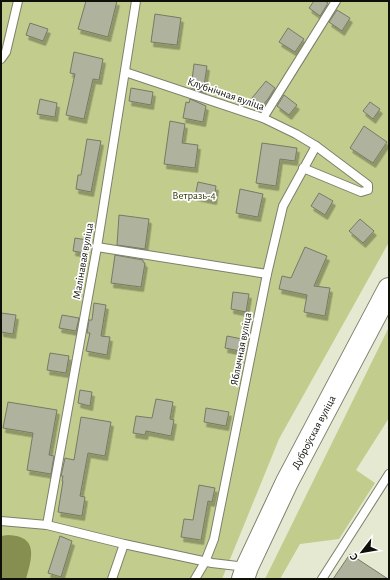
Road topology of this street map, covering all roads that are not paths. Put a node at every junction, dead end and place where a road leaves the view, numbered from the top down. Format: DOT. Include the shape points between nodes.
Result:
graph roads {
  1 [pos="18,1"];
  2 [pos="136,1"];
  3 [pos="336,1"];
  4 [pos="1,58"];
  5 [pos="126,72"];
  6 [pos="264,118"];
  7 [pos="316,146"];
  8 [pos="304,168"];
  9 [pos="97,247"];
  10 [pos="267,274"];
  11 [pos="389,289"];
  12 [pos="389,474"];
  13 [pos="1,521"];
  14 [pos="48,524"];
  15 [pos="124,544"];
  16 [pos="206,562"];
  17 [pos="245,573"];
  18 [pos="112,579"];
  19 [pos="195,579"];
  20 [pos="322,579"];
  1 -- 4 [label="lane" via="6,52"];
  2 -- 5 [label="lane, Малінавая вуліца"];
  3 -- 6 [label="lane"];
  5 -- 6 [label="lane, Клубнічная вуліца"];
  5 -- 9 [label="lane, Малінавая вуліца"];
  6 -- 7 [label="lane, Клубнічная вуліца"];
  7 -- 8 [label="lane, Яблычная вуліца"];
  7 -- 8 [label="lane, Клубнічная вуліца" via="368,184 368,190 361,192"];
  8 -- 10 [label="lane, Яблычная вуліца" via="283,206"];
  9 -- 10 [label="lane"];
  9 -- 14 [label="lane, Малінавая вуліца"];
  10 -- 16 [label="lane, Яблычная вуліца" via="214,539"];
  11 -- 17 [label="main road, Дуброўская вуліца" via="287,482"];
  12 -- 20 [label="lane"];
  13 -- 14 [label="lane"];
  14 -- 15 [label="lane"];
  15 -- 16 [label="lane"];
  15 -- 18 [label="lane"];
  16 -- 17 [label="lane"];
  16 -- 19 [label="lane, Яблычная вуліца"];
}
